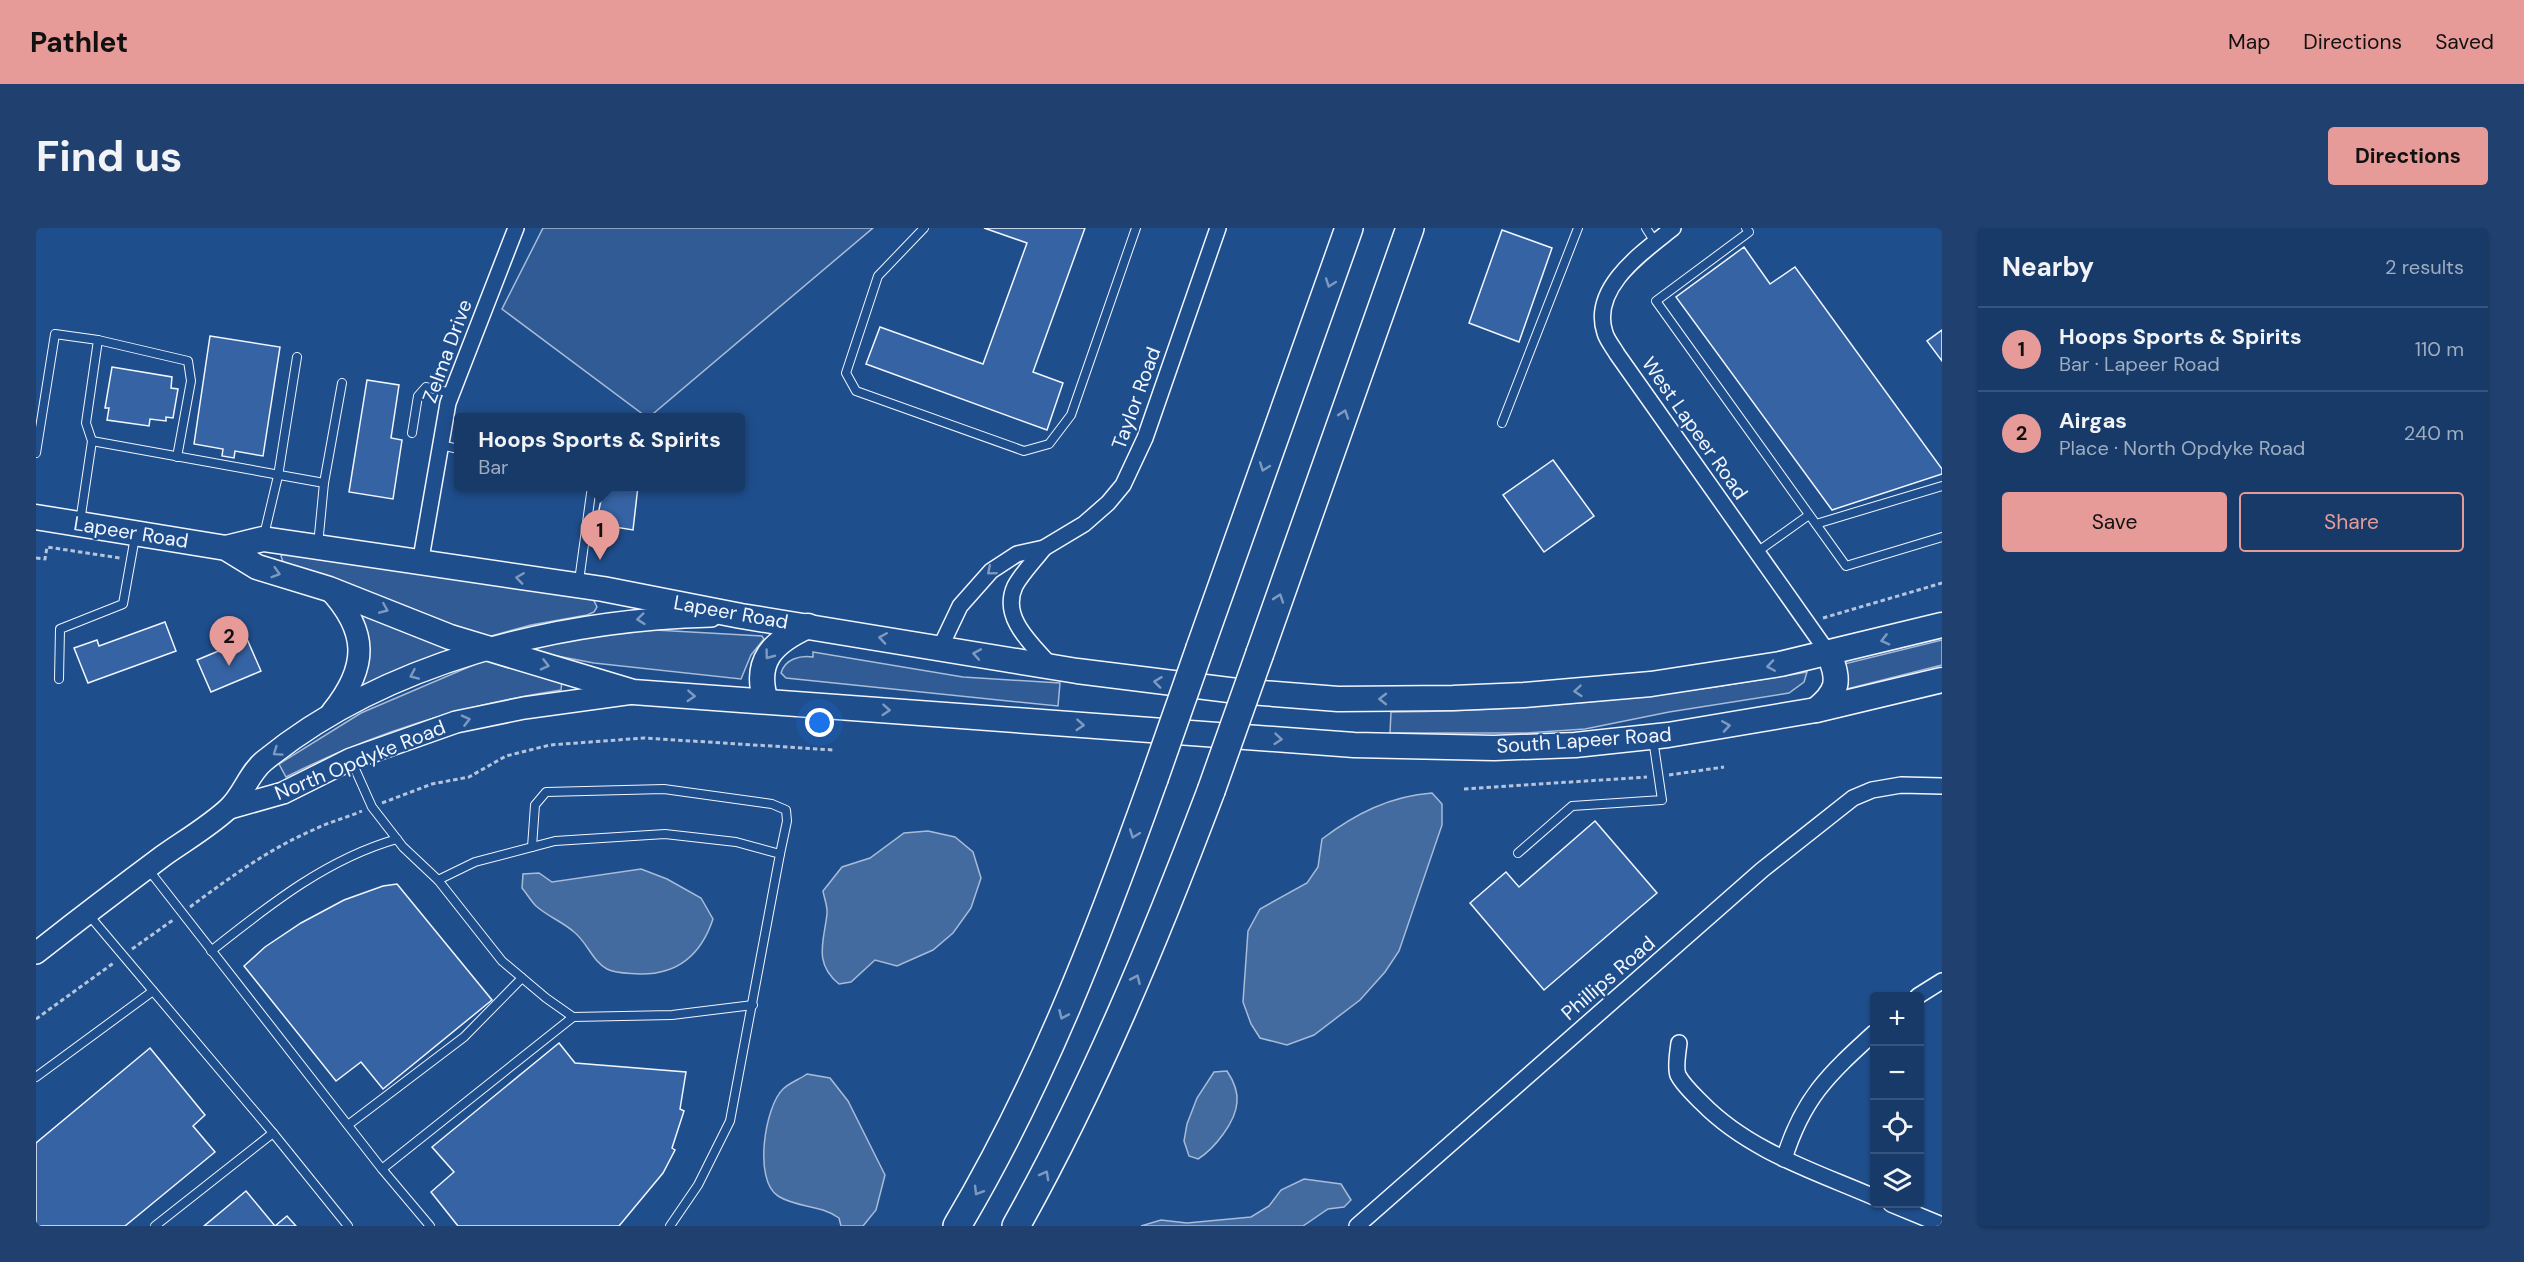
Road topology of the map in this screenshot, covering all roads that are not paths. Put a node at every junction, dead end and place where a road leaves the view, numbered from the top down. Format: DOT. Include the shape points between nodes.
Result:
graph roads {
  1 [pos="516,228"];
  2 [pos="924,228"];
  3 [pos="1136,228"];
  4 [pos="1218,228"];
  5 [pos="1349,228"];
  6 [pos="1410,228"];
  7 [pos="1578,228"];
  8 [pos="1646,228"];
  9 [pos="1673,228"];
  10 [pos="1746,228"];
  11 [pos="1655,242"];
  12 [pos="98,340"];
  13 [pos="297,357"];
  14 [pos="342,383"];
  15 [pos="451,393"];
  16 [pos="1502,423"];
  17 [pos="412,433"];
  18 [pos="92,441"];
  19 [pos="440,445"];
  20 [pos="454,448"];
  21 [pos="36,453"];
  22 [pos="177,457"];
  23 [pos="278,476"];
  24 [pos="324,483"];
  25 [pos="1942,486"];
  26 [pos="591,491"];
  27 [pos="1809,515"];
  28 [pos="36,517"];
  29 [pos="80,524"];
  30 [pos="1815,524"];
  31 [pos="135,533"];
  32 [pos="1942,537"];
  33 [pos="263,539"];
  34 [pos="226,548"];
  35 [pos="318,548"];
  36 [pos="1044,548"];
  37 [pos="1757,552"];
  38 [pos="420,564"];
  39 [pos="578,586"];
  40 [pos="329,589"];
  41 [pos="741,616"];
  42 [pos="1942,625"];
  43 [pos="808,626"];
  44 [pos="940,648"];
  45 [pos="489,650"];
  46 [pos="1829,654"];
  47 [pos="1052,667"];
  48 [pos="59,680"];
  49 [pos="1942,680"];
  50 [pos="633,693"];
  51 [pos="766,701"];
  52 [pos="1816,710"];
  53 [pos="326,719"];
  54 [pos="1220,734"];
  55 [pos="1653,737"];
  56 [pos="351,759"];
  57 [pos="1942,786"];
  58 [pos="230,808"];
  59 [pos="397,838"];
  60 [pos="532,847"];
  61 [pos="1518,853"];
  62 [pos="780,854"];
  63 [pos="147,867"];
  64 [pos="438,880"];
  65 [pos="87,913"];
  66 [pos="211,951"];
  67 [pos="36,953"];
  68 [pos="522,978"];
  69 [pos="1942,981"];
  70 [pos="153,991"];
  71 [pos="1924,992"];
  72 [pos="753,1005"];
  73 [pos="573,1017"];
  74 [pos="1870,1038"];
  75 [pos="1678,1043"];
  76 [pos="36,1077"];
  77 [pos="348,1125"];
  78 [pos="273,1133"];
  79 [pos="1784,1159"];
  80 [pos="382,1169"];
  81 [pos="1870,1195"];
  82 [pos="1903,1208"];
  83 [pos="1942,1225"];
  84 [pos="155,1226"];
  85 [pos="348,1226"];
  86 [pos="429,1226"];
  87 [pos="670,1226"];
  88 [pos="957,1226"];
  89 [pos="1016,1226"];
  90 [pos="1357,1226"];
  1 -- 15 [label="street, Zelma Drive"];
  2 -- 3 [label="lane" via="878,276 846,373 856,391 1024,451 1049,444 1071,415"];
  4 -- 36 [label="street, Taylor Road" via="1145,438 1128,476 1100,511"];
  5 -- 88 [label="highway, one-way, bridge" via="1082,973 1028,1095"];
  89 -- 6 [label="highway, one-way, bridge" via="1051,1165 1166,910"];
  7 -- 16 [label="lane"];
  8 -- 11 [label="lane"];
  9 -- 11 [label="street, West Lapeer Road"];
  10 -- 27 [label="lane" via="1749,232 1656,301"];
  11 -- 37 [label="street, West Lapeer Road" via="1611,285 1603,317 1605,333"];
  12 -- 18 [label="lane" via="86,423"];
  12 -- 21 [label="lane" via="55,334"];
  12 -- 22 [label="lane" via="188,361 191,381"];
  13 -- 23 [label="lane"];
  14 -- 24 [label="lane"];
  15 -- 17 [label="lane" via="426,387 421,392"];
  15 -- 19 [label="street, Zelma Drive"];
  18 -- 22 [label="lane"];
  18 -- 29 [label="lane"];
  19 -- 20 [label="lane"];
  19 -- 38 [label="street, Zelma Drive"];
  22 -- 23 [label="lane"];
  23 -- 24 [label="lane"];
  23 -- 33 [label="lane"];
  24 -- 35 [label="lane"];
  25 -- 30 [label="lane"];
  26 -- 39 [label="lane"];
  27 -- 30 [label="lane"];
  27 -- 37 [label="lane"];
  28 -- 29 [label="main road, Lapeer Road"];
  29 -- 31 [label="main road, Lapeer Road"];
  30 -- 32 [label="lane" via="1846,566"];
  31 -- 34 [label="main road, Lapeer Road"];
  31 -- 48 [label="lane" via="123,604 60,629"];
  33 -- 34 [label="main road, Lapeer Road"];
  33 -- 35 [label="main road, Lapeer Road"];
  34 -- 40 [label="main road, Lapeer Road, one-way" via="257,567"];
  35 -- 38 [label="main road, Lapeer Road"];
  36 -- 44 [label="street, Taylor Road, one-way" via="1017,554 982,579 960,606"];
  36 -- 47 [label="street, Taylor Road" via="1016,585 1012,608 1023,634"];
  37 -- 46 [label="street, West Lapeer Road"];
  39 -- 38 [label="main road, Lapeer Road, one-way"];
  39 -- 41 [label="main road, Lapeer Road"];
  40 -- 45 [label="main road, Lapeer Road, one-way"];
  40 -- 53 [label="main road" via="351,617 360,650 353,682"];
  41 -- 43 [label="main road, Lapeer Road"];
  41 -- 45 [label="main road, North Opdyke Road, one-way" via="643,618 543,634"];
  42 -- 46 [label="main road, one-way"];
  44 -- 43 [label="main road, Lapeer Road, one-way"];
  43 -- 51 [label="main road, one-way" via="780,643 762,665"];
  47 -- 44 [label="main road, Lapeer Road, one-way"];
  45 -- 50 [label="main road, Lapeer Road, one-way" via="580,674"];
  45 -- 53 [label="main road, North Opdyke Road, one-way" via="431,668"];
  46 -- 47 [label="main road, Lapeer Road, one-way" via="1651,684 1453,698 1338,699 1237,691"];
  46 -- 52 [label="main road" via="1837,678 1828,700"];
  49 -- 52 [label="main road, South Lapeer Road"];
  50 -- 51 [label="main road, Lapeer Road, one-way"];
  56 -- 50 [label="main road, North Opdyke Road, one-way" via="428,730 491,714"];
  51 -- 54 [label="main road, Lapeer Road, one-way"];
  55 -- 52 [label="main road, South Lapeer Road, one-way"];
  53 -- 58 [label="main road, North Opdyke Road, one-way" via="262,763"];
  54 -- 55 [label="main road, South Lapeer Road, one-way" via="1354,745 1494,748"];
  55 -- 61 [label="lane" via="1662,800 1572,806"];
  56 -- 58 [label="main road, North Opdyke Road" via="283,793"];
  56 -- 59 [label="lane" via="372,807"];
  57 -- 90 [label="street, Phillips Road" via="1901,785 1853,798 1762,870"];
  58 -- 63 [label="main road, North Opdyke Road"];
  59 -- 64 [label="lane"];
  59 -- 66 [label="lane" via="315,874"];
  60 -- 62 [label="lane" via="555,841 665,834 736,842"];
  60 -- 62 [label="lane" via="535,805 546,792 664,789 772,804 786,810"];
  60 -- 64 [label="lane" via="475,862"];
  62 -- 72 [label="lane"];
  63 -- 65 [label="main road, North Opdyke Road"];
  63 -- 66 [label="lane"];
  64 -- 68 [label="lane" via="502,961"];
  65 -- 67 [label="main road, North Opdyke Road"];
  65 -- 70 [label="lane"];
  66 -- 77 [label="lane"];
  68 -- 73 [label="lane"];
  68 -- 77 [label="lane" via="464,1037"];
  69 -- 71 [label="street"];
  70 -- 76 [label="lane"];
  70 -- 78 [label="lane"];
  72 -- 73 [label="lane" via="672,1015"];
  72 -- 87 [label="lane" via="730,1121 698,1185"];
  73 -- 80 [label="lane"];
  74 -- 79 [label="street" via="1814,1092 1801,1112"];
  75 -- 79 [label="street" via="1677,1074 1691,1092 1738,1135"];
  77 -- 80 [label="lane"];
  78 -- 84 [label="lane"];
  78 -- 85 [label="lane"];
  79 -- 81 [label="street"];
  80 -- 86 [label="lane"];
  82 -- 83 [label="street"];
}
